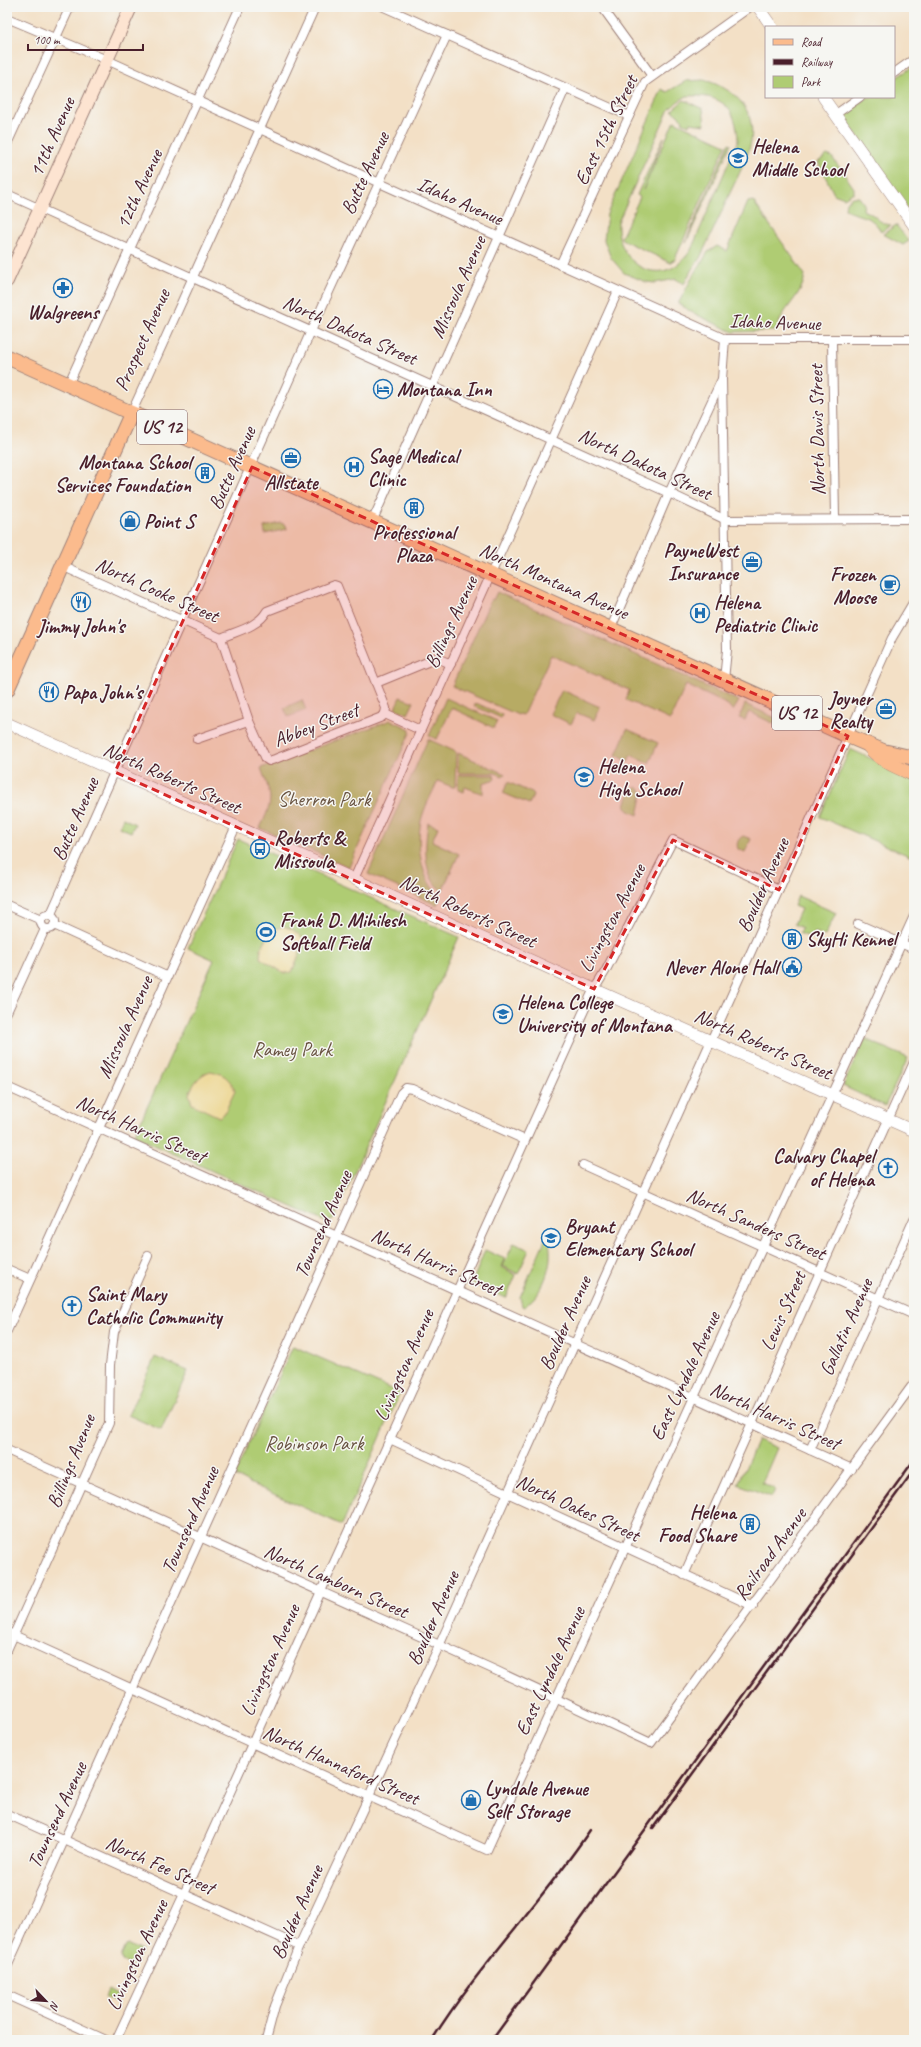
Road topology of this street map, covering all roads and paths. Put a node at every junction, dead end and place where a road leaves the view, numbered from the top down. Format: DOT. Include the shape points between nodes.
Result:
graph roads {
  1 [pos="70,7"];
  2 [pos="131,7"];
  3 [pos="240,7"];
  4 [pos="315,7"];
  5 [pos="384,7"];
  6 [pos="602,7"];
  7 [pos="750,7"];
  8 [pos="758,7"];
  9 [pos="7,18"];
  10 [pos="771,26"];
  11 [pos="447,35"];
  12 [pos="56,38"];
  13 [pos="914,59"];
  14 [pos="107,60"];
  15 [pos="895,72"];
  16 [pos="652,76"];
  17 [pos="565,89"];
  18 [pos="824,98"];
  19 [pos="859,98"];
  20 [pos="198,101"];
  21 [pos="836,114"];
  22 [pos="629,116"];
  23 [pos="260,130"];
  24 [pos="7,144"];
  25 [pos="379,183"];
  26 [pos="7,194"];
  27 [pos="40,209"];
  28 [pos="914,226"];
  29 [pos="499,238"];
  30 [pos="130,249"];
  31 [pos="560,265"];
  32 [pos="193,277"];
  33 [pos="7,281"];
  34 [pos="618,291"];
  35 [pos="312,331"];
  36 [pos="725,339"];
  37 [pos="914,339"];
  38 [pos="832,340"];
  39 [pos="7,357"];
  40 [pos="722,379"];
  41 [pos="68,385"];
  42 [pos="432,386"];
  43 [pos="131,414"];
  44 [pos="552,440"];
  45 [pos="252,467"];
  46 [pos="669,492"];
  47 [pos="835,519"];
  48 [pos="914,519"];
  49 [pos="726,520"];
  50 [pos="372,522"];
  51 [pos="62,566"];
  52 [pos="491,575"];
  53 [pos="914,601"];
  54 [pos="182,620"];
  55 [pos="611,628"];
  56 [pos="221,638"];
  57 [pos="450,664"];
  58 [pos="724,680"];
  59 [pos="376,683"];
  60 [pos="7,690"];
  61 [pos="385,714"];
  62 [pos="249,721"];
  63 [pos="7,723"];
  64 [pos="420,730"];
  65 [pos="848,736"];
  66 [pos="197,739"];
  67 [pos="866,744"];
  68 [pos="914,758"];
  69 [pos="115,772"];
  70 [pos="914,775"];
  71 [pos="236,826"];
  72 [pos="354,879"];
  73 [pos="780,890"];
  74 [pos="7,905"];
  75 [pos="50,916"];
  76 [pos="914,916"];
  77 [pos="41,920"];
  78 [pos="858,924"];
  79 [pos="54,925"];
  80 [pos="45,929"];
  81 [pos="901,944"];
  82 [pos="914,949"];
  83 [pos="166,976"];
  84 [pos="594,989"];
  85 [pos="7,1012"];
  86 [pos="711,1040"];
  87 [pos="914,1062"];
  88 [pos="7,1087"];
  89 [pos="832,1095"];
  90 [pos="887,1120"];
  91 [pos="99,1128"];
  92 [pos="914,1131"];
  93 [pos="525,1140"];
  94 [pos="583,1164"];
  95 [pos="642,1192"];
  96 [pos="914,1219"];
  97 [pos="336,1236"];
  98 [pos="763,1246"];
  99 [pos="148,1256"];
  100 [pos="7,1269"];
  101 [pos="819,1271"];
  102 [pos="30,1279"];
  103 [pos="456,1290"];
  104 [pos="878,1298"];
  105 [pos="914,1315"];
  106 [pos="7,1331"];
  107 [pos="574,1344"];
  108 [pos="914,1383"];
  109 [pos="694,1397"];
  110 [pos="752,1424"];
  111 [pos="390,1439"];
  112 [pos="7,1450"];
  113 [pos="810,1450"];
  114 [pos="852,1469"];
  115 [pos="81,1484"];
  116 [pos="507,1494"];
  117 [pos="200,1537"];
  118 [pos="625,1548"];
  119 [pos="684,1575"];
  120 [pos="320,1592"];
  121 [pos="753,1606"];
  122 [pos="10,1634"];
  123 [pos="439,1646"];
  124 [pos="7,1650"];
  125 [pos="133,1689"];
  126 [pos="556,1699"];
  127 [pos="251,1743"];
  128 [pos="651,1743"];
  129 [pos="370,1797"];
  130 [pos="7,1814"];
  131 [pos="64,1840"];
  132 [pos="487,1850"];
  133 [pos="184,1894"];
  134 [pos="299,1946"];
  135 [pos="7,1967"];
  136 [pos="7,1995"];
  137 [pos="106,2040"];
  138 [pos="116,2040"];
  139 [pos="266,2040"];
  1 -- 12 [label="street"];
  2 -- 14 [label="main road, 11th Avenue"];
  3 -- 20 [label="street, 12th Avenue"];
  4 -- 23 [label="street, Prospect Avenue"];
  5 -- 11 [label="street"];
  6 -- 16 [label="street"];
  7 -- 16 [label="street, East 15th Street"];
  8 -- 10 [label="street"];
  9 -- 12 [label="street, Idaho Avenue"];
  11 -- 17 [label="street"];
  11 -- 25 [label="street, Butte Avenue"];
  12 -- 14 [label="street, Idaho Avenue"];
  12 -- 24 [label="street"];
  13 -- 15 [label="street"];
  14 -- 20 [label="street, Idaho Avenue"];
  14 -- 27 [label="main road, 11th Avenue"];
  16 -- 22 [label="street, East 15th Street" via="645,82"];
  17 -- 22 [label="street"];
  17 -- 29 [label="street, Missoula Avenue"];
  18 -- 21 [label="street"];
  19 -- 21 [label="street"];
  20 -- 23 [label="street, Idaho Avenue"];
  20 -- 30 [label="street, 12th Avenue"];
  21 -- 28 [label="street"];
  22 -- 31 [label="street, East 15th Street"];
  23 -- 25 [label="street, Idaho Avenue"];
  23 -- 32 [label="street, Prospect Avenue"];
  25 -- 29 [label="street, Idaho Avenue"];
  25 -- 35 [label="street, Butte Avenue"];
  26 -- 27 [label="street, North Dakota Street"];
  27 -- 30 [label="street, North Dakota Street"];
  27 -- 33 [label="main road, 11th Avenue"];
  29 -- 31 [label="street, Idaho Avenue"];
  29 -- 42 [label="street, Missoula Avenue"];
  30 -- 32 [label="street, North Dakota Street"];
  30 -- 41 [label="street, 12th Avenue"];
  31 -- 34 [label="street, Idaho Avenue"];
  32 -- 35 [label="street, North Dakota Street"];
  32 -- 43 [label="street, Prospect Avenue"];
  34 -- 36 [label="street, Idaho Avenue"];
  34 -- 44 [label="street, Billings Avenue"];
  35 -- 42 [label="street, North Dakota Street"];
  35 -- 45 [label="street, Butte Avenue"];
  36 -- 38 [label="street, Idaho Avenue"];
  36 -- 40 [label="street"];
  37 -- 38 [label="street, Idaho Avenue"];
  38 -- 47 [label="street, North Davis Street"];
  39 -- 41 [label="highway, North Montana Avenue"];
  40 -- 46 [label="street"];
  40 -- 49 [label="street"];
  41 -- 43 [label="highway, North Montana Avenue"];
  42 -- 44 [label="street, North Dakota Street"];
  42 -- 50 [label="street, Missoula Avenue"];
  43 -- 45 [label="highway, North Montana Avenue / US 12"];
  43 -- 51 [label="highway, Prospect Avenue"];
  44 -- 46 [label="street, North Dakota Street"];
  44 -- 52 [label="street, Billings Avenue"];
  45 -- 50 [label="highway, North Montana Avenue / US 12"];
  45 -- 54 [label="street, Butte Avenue"];
  46 -- 49 [label="street, North Dakota Street"];
  46 -- 55 [label="street"];
  47 -- 48 [label="street, North Dakota Street"];
  47 -- 49 [label="street, North Dakota Street"];
  49 -- 58 [label="street" via="728,650"];
  50 -- 52 [label="highway, North Montana Avenue / US 12"];
  51 -- 54 [label="street, North Cooke Street"];
  51 -- 60 [label="highway, Prospect Avenue"];
  52 -- 55 [label="highway, North Montana Avenue / US 12"];
  52 -- 57 [label="street, Billings Avenue"];
  53 -- 65 [label="street, Boulder Avenue" via="892,638"];
  54 -- 56 [label="street, North Cooke Street"];
  54 -- 69 [label="street, Butte Avenue"];
  55 -- 58 [label="highway, North Montana Avenue / US 12"];
  56 -- 59 [label="street, North Cooke Street" via="256,623 267,611 334,585 339,589"];
  56 -- 62 [label="street, Abbey Street"];
  57 -- 59 [label="street" via="437,658"];
  57 -- 64 [label="street, Billings Avenue"];
  58 -- 65 [label="highway, North Montana Avenue / US 12"];
  59 -- 61 [label="street, North Cooke Street" via="386,708"];
  61 -- 62 [label="street, Abbey Street" via="269,760 263,756"];
  61 -- 64 [label="street"];
  62 -- 66 [label="street"];
  63 -- 69 [label="street, North Roberts Street"];
  64 -- 72 [label="street, Billings Avenue"];
  65 -- 67 [label="highway, North Montana Avenue / US 12"];
  65 -- 73 [label="street, Boulder Avenue"];
  67 -- 68 [label="highway, North Montana Avenue / US 12" via="889,753"];
  67 -- 70 [label="main road, North Montana Avenue" via="874,753 895,767"];
  69 -- 71 [label="street, North Roberts Street"];
  69 -- 75 [label="street, Butte Avenue"];
  71 -- 72 [label="street, North Roberts Street"];
  71 -- 83 [label="street, Missoula Avenue"];
  72 -- 84 [label="street, North Roberts Street"];
  73 -- 84 [label="street, Livingston Avenue" via="673,840"];
  73 -- 86 [label="street, Boulder Avenue"];
  74 -- 77 [label="street"];
  75 -- 77 [label="street" via="44,916"];
  75 -- 79 [label="street"];
  76 -- 81 [label="street, East Lyndale Avenue"];
  77 -- 80 [label="street"];
  78 -- 81 [label="street"];
  79 -- 80 [label="street" via="50,929"];
  79 -- 83 [label="street"];
  80 -- 85 [label="street"];
  81 -- 82 [label="street"];
  81 -- 89 [label="street, East Lyndale Avenue"];
  83 -- 91 [label="street, Missoula Avenue"];
  84 -- 86 [label="street, North Roberts Street"];
  84 -- 93 [label="street, Livingston Avenue"];
  86 -- 89 [label="street, North Roberts Street"];
  86 -- 95 [label="street, Boulder Avenue"];
  87 -- 90 [label="street, Lewis Street"];
  88 -- 91 [label="street, North Harris Street"];
  89 -- 90 [label="street, North Roberts Street"];
  89 -- 98 [label="street, East Lyndale Avenue"];
  90 -- 92 [label="street, North Roberts Street"];
  90 -- 101 [label="street, Lewis Street"];
  91 -- 97 [label="street, North Harris Street"];
  91 -- 102 [label="street, Missoula Avenue"];
  93 -- 97 [label="street, Townsend Avenue" via="406,1088"];
  93 -- 103 [label="street, Livingston Avenue"];
  94 -- 95 [label="street, North Sanders Street"];
  95 -- 98 [label="street, North Sanders Street"];
  95 -- 107 [label="street, Boulder Avenue"];
  96 -- 104 [label="street, Gallatin Avenue"];
  97 -- 103 [label="street, North Harris Street"];
  97 -- 117 [label="street, Townsend Avenue"];
  98 -- 101 [label="street, North Sanders Street"];
  98 -- 109 [label="street, East Lyndale Avenue"];
  99 -- 115 [label="street, Billings Avenue" via="114,1332 110,1364 109,1423"];
  100 -- 102 [label="street"];
  101 -- 104 [label="street, North Sanders Street"];
  101 -- 110 [label="street, Lewis Street"];
  102 -- 106 [label="street, Missoula Avenue"];
  103 -- 107 [label="street, North Harris Street"];
  103 -- 111 [label="street, Livingston Avenue"];
  104 -- 105 [label="street, North Sanders Street"];
  104 -- 113 [label="street, Gallatin Avenue"];
  107 -- 109 [label="street, North Harris Street"];
  107 -- 116 [label="street, Boulder Avenue"];
  108 -- 114 [label="street, Railroad Avenue"];
  109 -- 110 [label="street, North Harris Street"];
  109 -- 118 [label="street, East Lyndale Avenue"];
  110 -- 113 [label="street, North Harris Street"];
  110 -- 119 [label="street, Lewis Street"];
  111 -- 116 [label="street, North Oakes Street"];
  111 -- 120 [label="street, Livingston Avenue"];
  112 -- 115 [label="street, North Lamborn Street"];
  113 -- 114 [label="street, North Harris Street"];
  114 -- 121 [label="street, Railroad Avenue"];
  115 -- 117 [label="street, North Lamborn Street"];
  115 -- 122 [label="street, Billings Avenue"];
  116 -- 118 [label="street, North Oakes Street"];
  116 -- 123 [label="street, Boulder Avenue"];
  117 -- 120 [label="street, North Lamborn Street"];
  117 -- 125 [label="street, Townsend Avenue"];
  118 -- 119 [label="street, North Oakes Street"];
  118 -- 126 [label="street, East Lyndale Avenue"];
  119 -- 121 [label="street, North Oakes Street"];
  120 -- 123 [label="street, North Lamborn Street"];
  120 -- 127 [label="street, Livingston Avenue"];
  121 -- 128 [label="street, Railroad Avenue"];
  122 -- 124 [label="street, Billings Avenue"];
  122 -- 125 [label="street, North Hannaford Street"];
  123 -- 126 [label="street, North Lamborn Street"];
  123 -- 129 [label="street, Boulder Avenue"];
  125 -- 127 [label="street, North Hannaford Street"];
  125 -- 131 [label="street, Townsend Avenue"];
  126 -- 128 [label="street, North Lamborn Street"];
  126 -- 132 [label="street, East Lyndale Avenue"];
  127 -- 129 [label="street, North Hannaford Street"];
  127 -- 133 [label="street, Livingston Avenue"];
  129 -- 132 [label="street, North Hannaford Street"];
  129 -- 134 [label="street, Boulder Avenue"];
  130 -- 131 [label="street, North Fee Street"];
  131 -- 133 [label="street, North Fee Street"];
  131 -- 135 [label="street, Townsend Avenue"];
  133 -- 134 [label="street, North Fee Street"];
  133 -- 138 [label="street, Livingston Avenue"];
  134 -- 139 [label="street, Boulder Avenue" via="275,2006"];
  136 -- 137 [label="street"];
}
